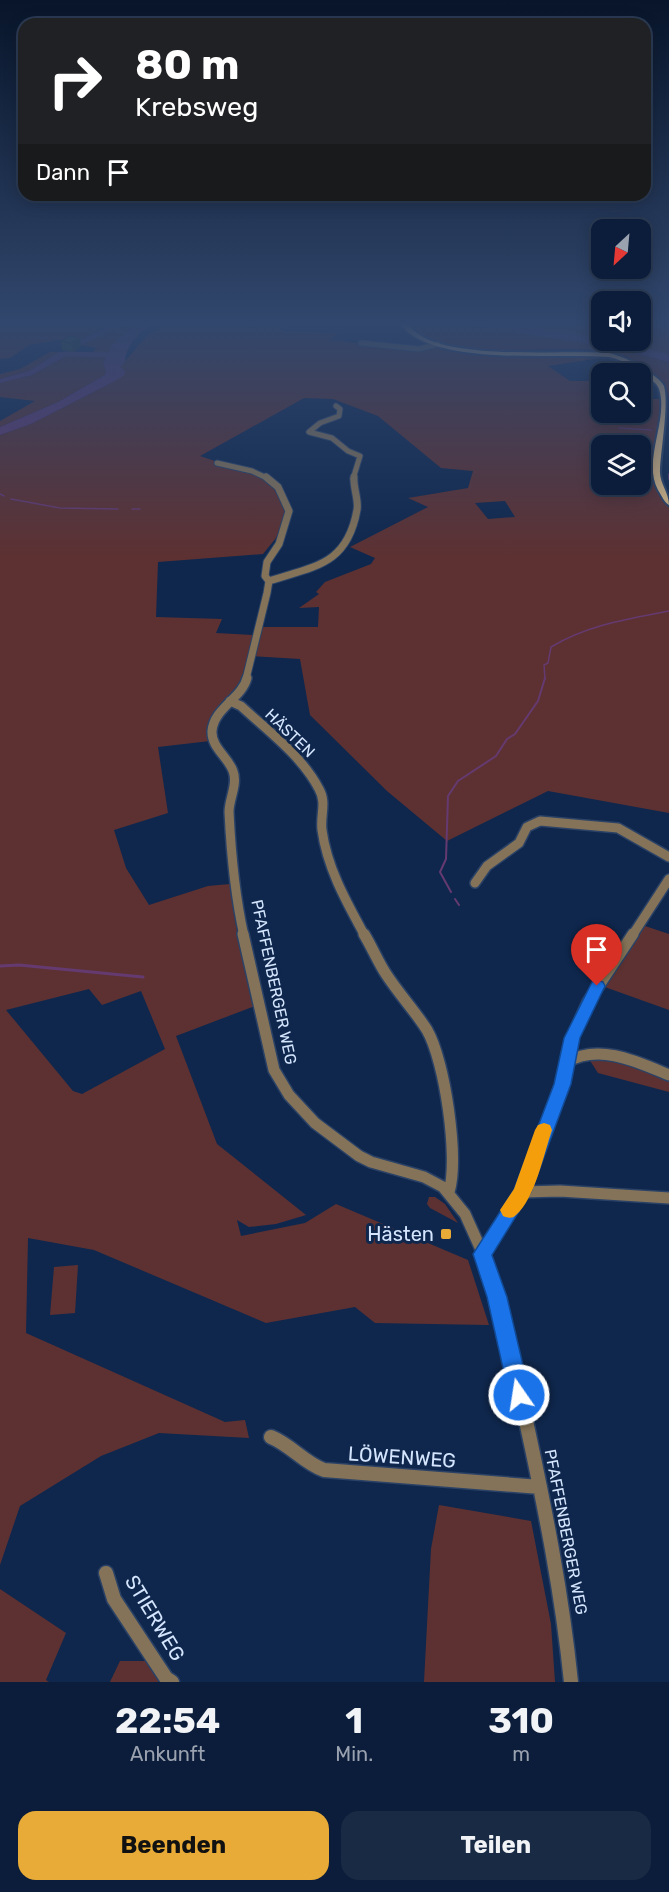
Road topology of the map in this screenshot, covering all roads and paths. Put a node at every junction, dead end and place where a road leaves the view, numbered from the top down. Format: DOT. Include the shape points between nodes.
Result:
graph roads {
  1 [pos="665,399"];
  2 [pos="336,406"];
  3 [pos="217,463"];
  4 [pos="669,503"];
  5 [pos="269,581"];
  6 [pos="230,702"];
  7 [pos="669,857"];
  8 [pos="669,879"];
  9 [pos="475,883"];
  10 [pos="567,1062"];
  11 [pos="669,1075"];
  12 [pos="449,1192"];
  13 [pos="522,1192"];
  14 [pos="669,1198"];
  15 [pos="482,1254"];
  16 [pos="271,1437"];
  17 [pos="540,1487"];
  18 [pos="106,1574"];
  19 [pos="171,1682"];
  20 [pos="572,1682"];
  1 -- 4 [label="main road" via="656,473"];
  2 -- 5 [label="street" via="339,416 309,432 332,438 360,456 353,479 358,508 345,547 324,563"];
  3 -- 5 [label="street, PFAFFENBERGER WEG" via="255,471 271,479 287,504 283,533 267,562 265,576"];
  5 -- 6 [label="street, PFAFFENBERGER WEG" via="244,684"];
  6 -- 12 [label="street, HÄSTEN" via="241,706 300,760 320,790 324,803 322,830 339,887 359,928 435,1049 453,1152"];
  6 -- 12 [label="street, PFAFFENBERGER WEG" via="217,716 213,736 233,771 229,808 238,911 276,1075 314,1121 350,1151"];
  7 -- 9 [label="street" via="618,828 540,821 526,827 519,843 487,866"];
  8 -- 10 [label="street" via="592,994 572,1038"];
  10 -- 11 [label="street" via="580,1053 599,1054"];
  10 -- 13 [label="street"];
  12 -- 15 [label="street, PFAFFENBERGER WEG"];
  13 -- 14 [label="street"];
  13 -- 15 [label="street"];
  15 -- 17 [label="street, PFAFFENBERGER WEG" via="497,1297"];
  16 -- 17 [label="street, LÖWENWEG" via="285,1443 310,1465 324,1470"];
  17 -- 20 [label="street, PFAFFENBERGER WEG" via="561,1590"];
  18 -- 19 [label="street, STIERWEG" via="114,1599"];
}
